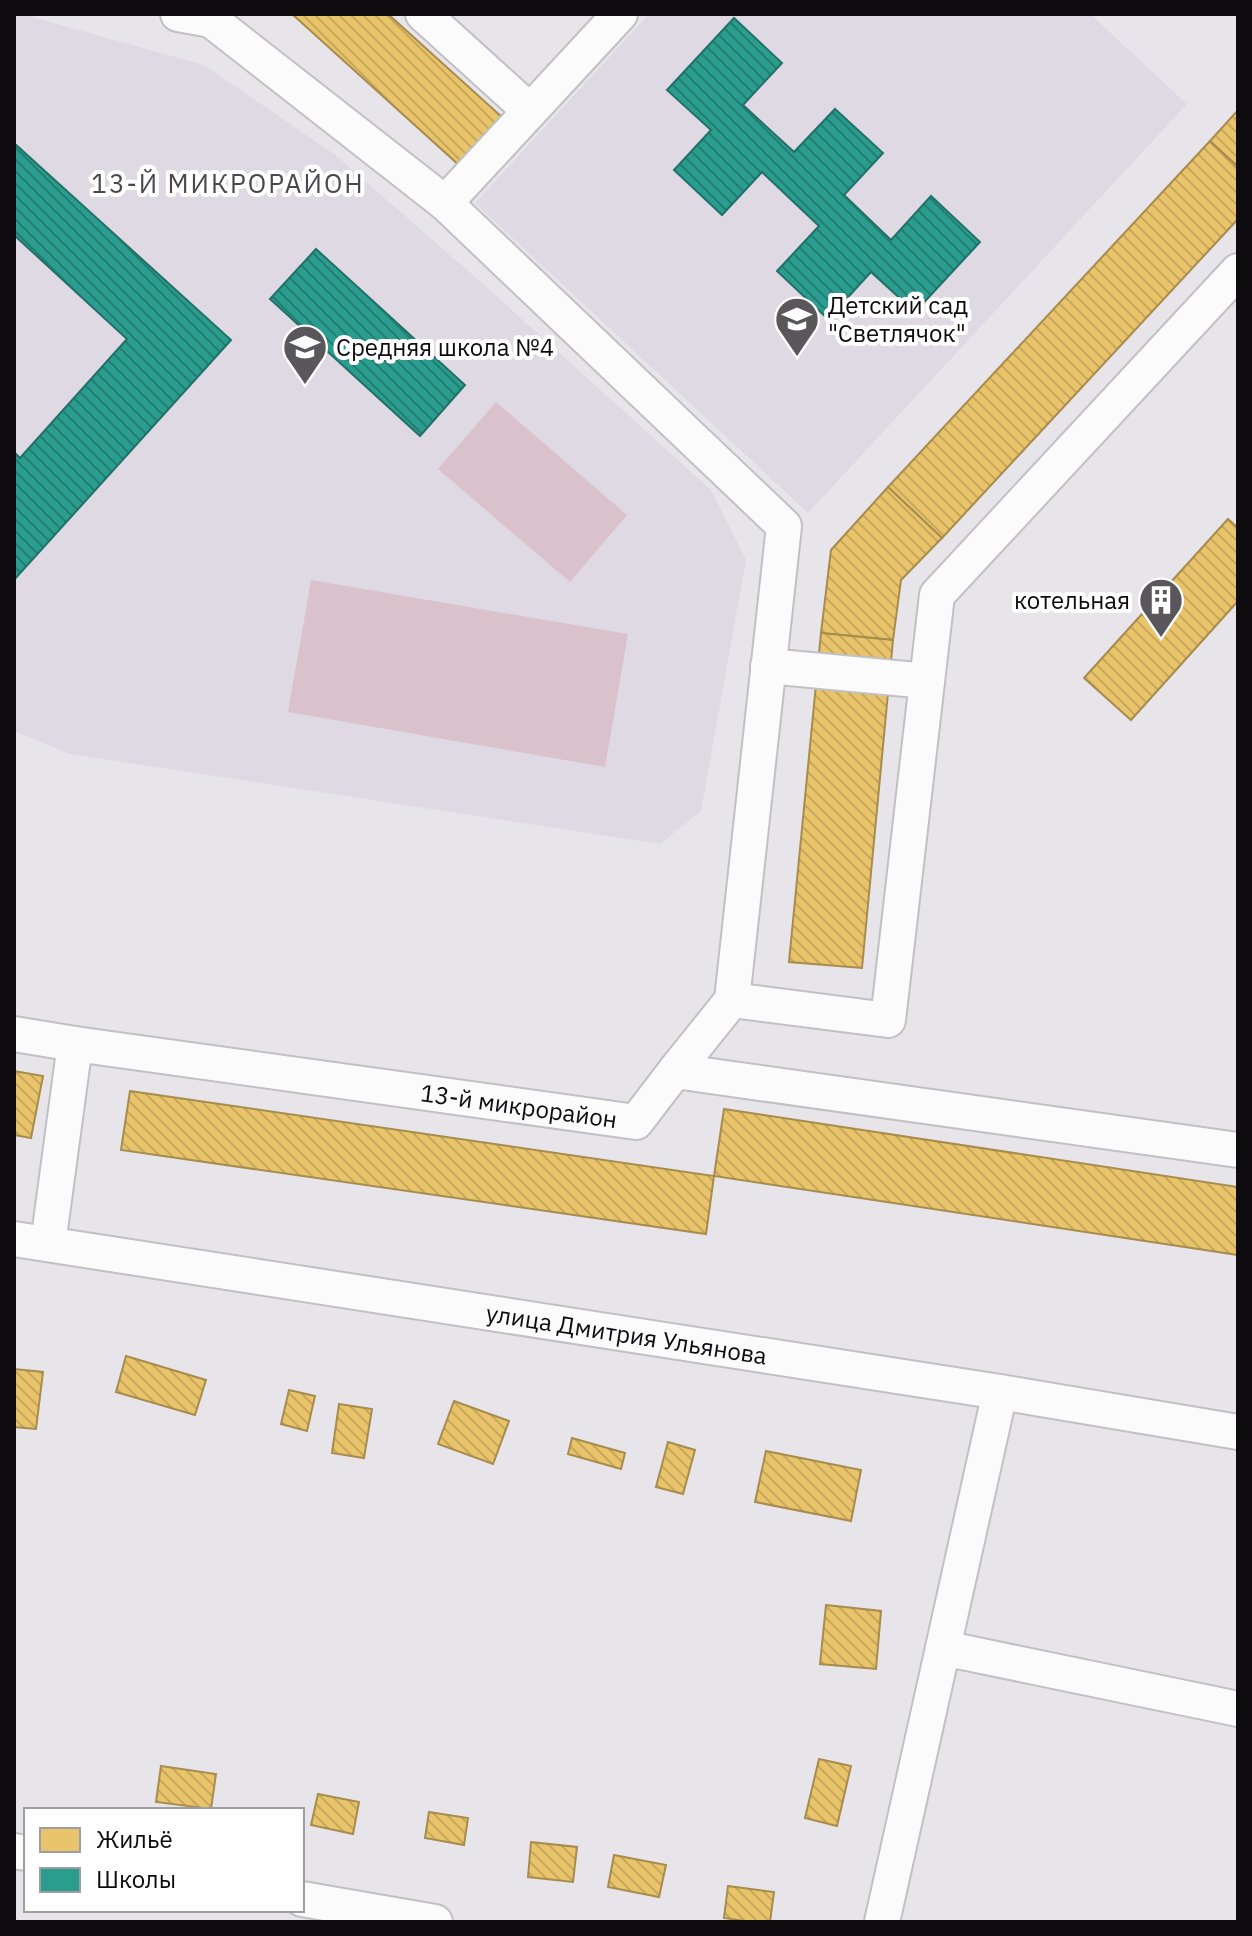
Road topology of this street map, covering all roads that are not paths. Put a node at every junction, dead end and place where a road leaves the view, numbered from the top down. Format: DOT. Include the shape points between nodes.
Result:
graph roads {
  1 [pos="178,14"];
  2 [pos="423,14"];
  3 [pos="620,14"];
  4 [pos="530,111"];
  5 [pos="445,203"];
  6 [pos="1238,271"];
  7 [pos="768,666"];
  8 [pos="927,681"];
  9 [pos="732,1000"];
  10 [pos="14,1034"];
  11 [pos="75,1044"];
  12 [pos="675,1071"];
  13 [pos="1238,1150"];
  14 [pos="14,1239"];
  15 [pos="48,1244"];
  16 [pos="1000,1392"];
  17 [pos="1238,1432"];
  18 [pos="943,1648"];
  19 [pos="1238,1709"];
  20 [pos="304,1899"];
  21 [pos="435,1922"];
  22 [pos="882,1922"];
  1 -- 5 [label="street" via="211,20"];
  2 -- 4 [label="street"];
  3 -- 4 [label="street"];
  4 -- 5 [label="street"];
  5 -- 7 [label="street" via="784,526"];
  6 -- 8 [label="street" via="937,595"];
  7 -- 8 [label="street"];
  7 -- 9 [label="street"];
  8 -- 9 [label="street" via="888,1020"];
  9 -- 12 [label="street"];
  10 -- 11 [label="street, 13-й микрорайон"];
  11 -- 12 [label="street, 13-й микрорайон" via="636,1122"];
  11 -- 15 [label="street"];
  12 -- 13 [label="street"];
  14 -- 15 [label="street, улица Дмитрия Ульянова"];
  15 -- 16 [label="street, улица Дмитрия Ульянова"];
  16 -- 17 [label="street, улица Дмитрия Ульянова"];
  16 -- 18 [label="street"];
  18 -- 19 [label="street"];
  18 -- 22 [label="street"];
  20 -- 21 [label="street"];
}
